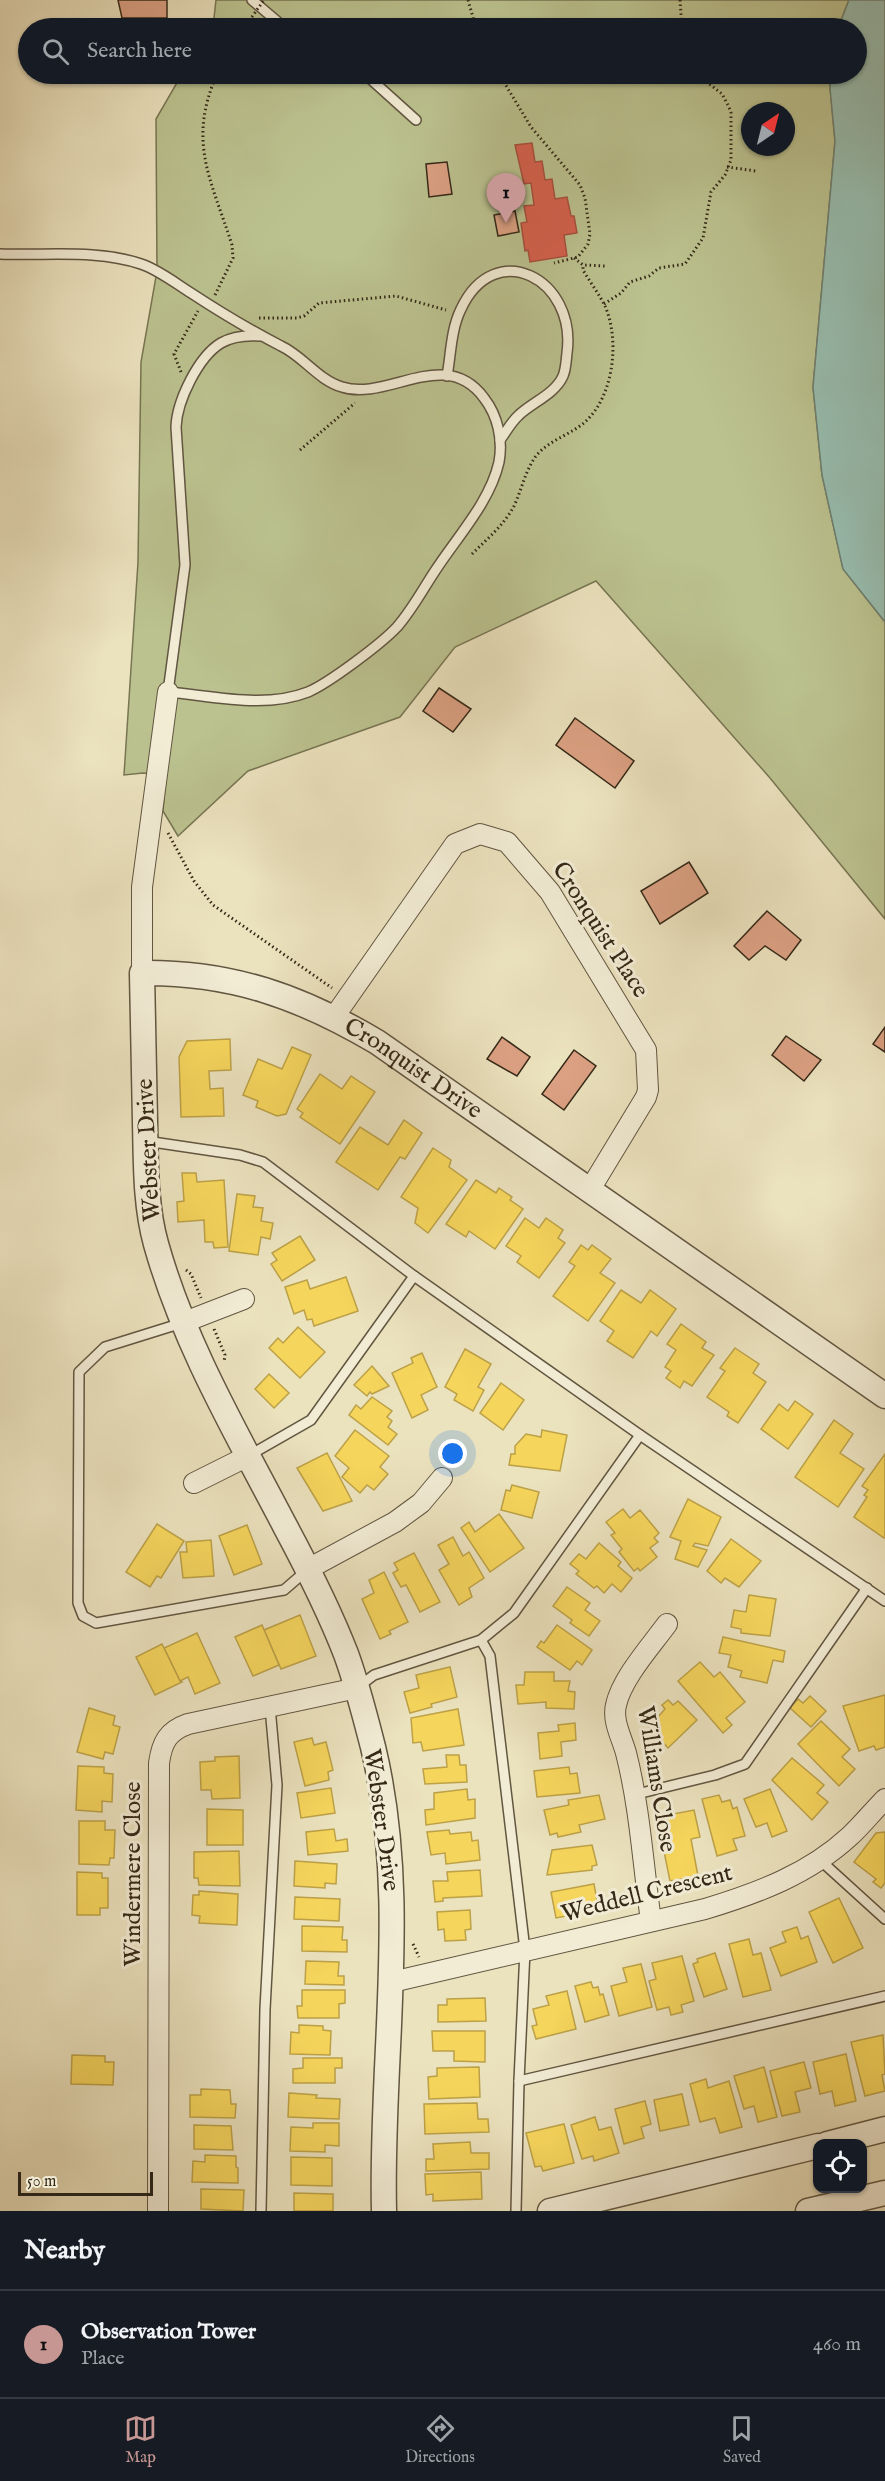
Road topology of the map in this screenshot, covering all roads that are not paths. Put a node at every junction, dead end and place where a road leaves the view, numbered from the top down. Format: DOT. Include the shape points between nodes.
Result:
graph roads {
  1 [pos="252,0"];
  2 [pos="273,18"];
  3 [pos="376,84"];
  4 [pos="416,120"];
  5 [pos="0,254"];
  6 [pos="261,336"];
  7 [pos="447,376"];
  8 [pos="500,441"];
  9 [pos="168,692"];
  10 [pos="142,973"];
  11 [pos="334,1017"];
  12 [pos="146,1142"];
  13 [pos="590,1191"];
  14 [pos="414,1276"];
  15 [pos="244,1299"];
  16 [pos="182,1323"];
  17 [pos="885,1396"];
  18 [pos="640,1435"];
  19 [pos="248,1456"];
  20 [pos="442,1478"];
  21 [pos="194,1483"];
  22 [pos="308,1569"];
  23 [pos="867,1588"];
  24 [pos="885,1601"];
  25 [pos="668,1624"];
  26 [pos="482,1640"];
  27 [pos="357,1688"];
  28 [pos="270,1707"];
  29 [pos="633,1795"];
  30 [pos="885,1799"];
  31 [pos="820,1860"];
  32 [pos="885,1918"];
  33 [pos="651,1921"];
  34 [pos="525,1950"];
  35 [pos="392,1982"];
  36 [pos="885,1996"];
  37 [pos="519,2081"];
  38 [pos="885,2129"];
  39 [pos="853,2139"];
  40 [pos="813,2147"];
  41 [pos="871,2191"];
  42 [pos="158,2211"];
  43 [pos="261,2211"];
  44 [pos="384,2211"];
  45 [pos="516,2211"];
  46 [pos="550,2211"];
  47 [pos="808,2211"];
  1 -- 2 [label="lane"];
  3 -- 4 [label="lane"];
  5 -- 6 [label="lane" via="127,260 157,272"];
  6 -- 7 [label="lane" via="288,350 336,385 356,391 407,379"];
  6 -- 9 [label="lane" via="235,337 221,343 208,355 178,406 185,565"];
  7 -- 8 [label="lane" via="466,381 480,393 495,417"];
  7 -- 8 [label="lane" via="459,314 483,283 500,274 517,272 550,288 565,318 568,346 561,379 516,417"];
  8 -- 9 [label="lane" via="499,459 486,495 401,622 327,682 294,697 267,701"];
  9 -- 10 [label="street" via="142,887"];
  10 -- 11 [label="street, Cronquist Drive" via="179,973 236,982"];
  10 -- 12 [label="street, Webster Drive"];
  11 -- 13 [label="street, Cronquist Drive" via="377,1042"];
  11 -- 13 [label="street, Cronquist Place" via="455,844 480,834 507,842 550,892 648,1055 646,1097"];
  12 -- 14 [label="lane" via="240,1155 263,1162"];
  12 -- 16 [label="street, Webster Drive" via="155,1239"];
  13 -- 17 [label="street, Cronquist Drive"];
  14 -- 18 [label="lane"];
  14 -- 19 [label="lane" via="310,1420"];
  15 -- 16 [label="street"];
  16 -- 19 [label="street, Webster Drive"];
  16 -- 22 [label="lane" via="105,1347 79,1372 78,1603 83,1616 96,1623 284,1590"];
  18 -- 23 [label="lane"];
  18 -- 26 [label="lane" via="514,1612"];
  19 -- 21 [label="street"];
  19 -- 22 [label="street, Webster Drive"];
  20 -- 22 [label="street" via="421,1503 395,1522"];
  22 -- 27 [label="street, Webster Drive" via="346,1653"];
  23 -- 24 [label="lane"];
  23 -- 29 [label="lane" via="745,1764"];
  25 -- 29 [label="street, Williams Close" via="627,1681 616,1704 615,1720"];
  26 -- 27 [label="lane" via="374,1675"];
  26 -- 34 [label="lane" via="490,1656"];
  27 -- 28 [label="street, Windermere Close"];
  27 -- 35 [label="street, Webster Drive" via="373,1749 390,1849"];
  28 -- 42 [label="street, Windermere Close" via="180,1727 168,1735 160,1752"];
  28 -- 43 [label="lane" via="277,1785"];
  29 -- 33 [label="street, Williams Close"];
  30 -- 31 [label="street, Weddell Crescent" via="850,1836"];
  31 -- 32 [label="lane"];
  31 -- 33 [label="street, Weddell Crescent" via="746,1897"];
  33 -- 34 [label="street, Weddell Crescent"];
  34 -- 35 [label="street, Weddell Crescent"];
  34 -- 37 [label="lane"];
  35 -- 44 [label="street, Webster Drive"];
  36 -- 37 [label="lane"];
  37 -- 45 [label="lane"];
  38 -- 39 [label="street"];
  40 -- 46 [label="street"];
  41 -- 47 [label="street"];
}
